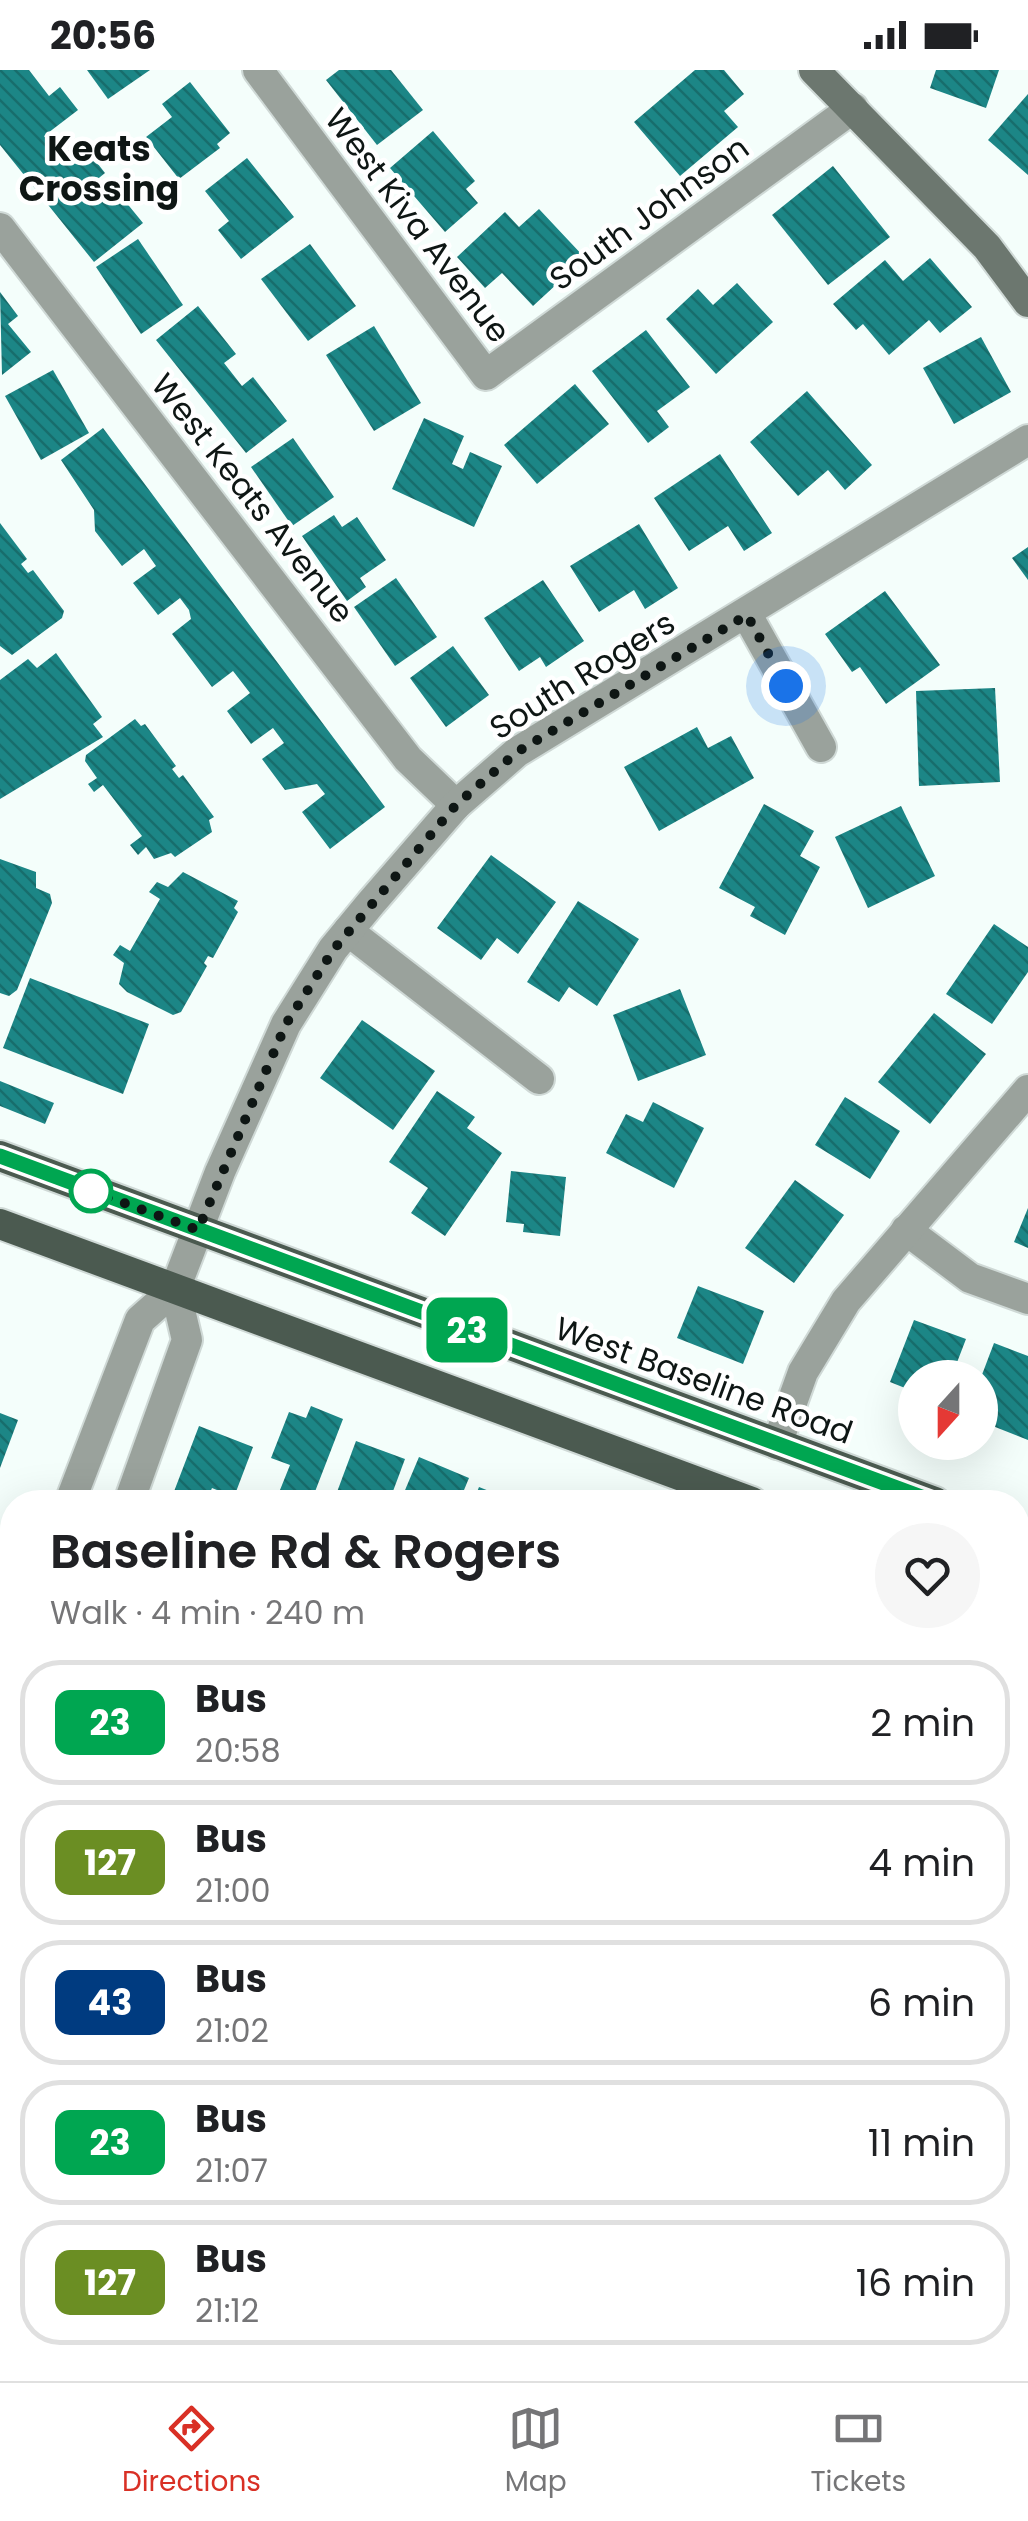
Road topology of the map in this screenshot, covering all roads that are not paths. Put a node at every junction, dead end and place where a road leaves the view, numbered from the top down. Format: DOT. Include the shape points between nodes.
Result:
graph roads {
  1 [pos="258,70"];
  2 [pos="814,70"];
  3 [pos="853,108"];
  4 [pos="0,228"];
  5 [pos="1028,302"];
  6 [pos="486,375"];
  7 [pos="1028,440"];
  8 [pos="747,615"];
  9 [pos="820,748"];
  10 [pos="456,805"];
  11 [pos="348,931"];
  12 [pos="539,1079"];
  13 [pos="1028,1090"];
  14 [pos="0,1156"];
  15 [pos="0,1224"];
  16 [pos="198,1230"];
  17 [pos="906,1230"];
  18 [pos="175,1289"];
  19 [pos="1028,1299"];
  20 [pos="777,1444"];
  21 [pos="75,1490"];
  22 [pos="133,1490"];
  23 [pos="719,1490"];
  24 [pos="902,1490"];
  1 -- 6 [label="street, West Kiva Avenue"];
  2 -- 3 [label="street"];
  3 -- 5 [label="street" via="987,247"];
  3 -- 6 [label="street, South Johnson"];
  4 -- 10 [label="street, West Keats Avenue" via="408,758"];
  7 -- 8 [label="street, South Rogers"];
  8 -- 9 [label="street"];
  8 -- 10 [label="street, South Rogers" via="517,752"];
  10 -- 11 [label="street, South Rogers"];
  11 -- 12 [label="street"];
  11 -- 16 [label="street, South Rogers" via="286,1024"];
  13 -- 17 [label="street"];
  14 -- 16 [label="main road, West Baseline Road"];
  15 -- 18 [label="main road"];
  16 -- 18 [label="street, South Rogers"];
  16 -- 20 [label="main road, West Baseline Road"];
  17 -- 19 [label="street" via="970,1278"];
  17 -- 20 [label="street" via="824,1332"];
  18 -- 21 [label="street, South Rogers" via="140,1320"];
  18 -- 22 [label="street" via="187,1340"];
  18 -- 23 [label="main road"];
  20 -- 24 [label="main road, West Baseline Road"];
}
